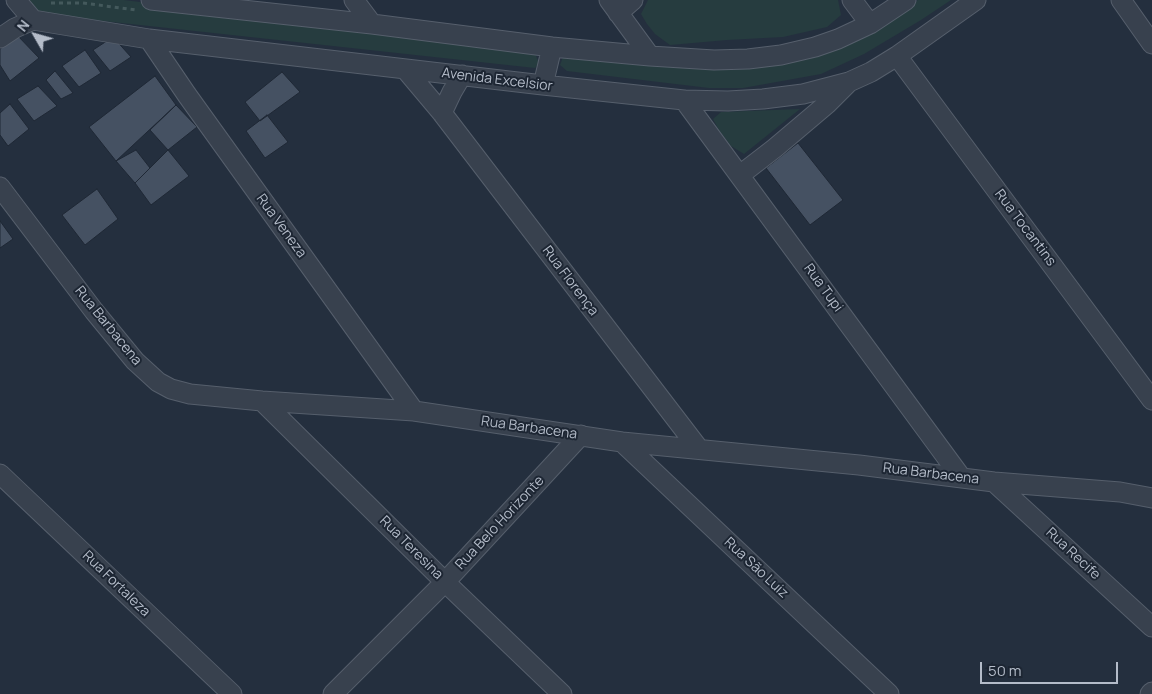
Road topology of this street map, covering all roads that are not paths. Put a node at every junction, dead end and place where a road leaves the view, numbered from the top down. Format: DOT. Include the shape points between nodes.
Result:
graph roads {
  1 [pos="16,0"];
  2 [pos="151,0"];
  3 [pos="354,0"];
  4 [pos="634,0"];
  5 [pos="852,0"];
  6 [pos="906,0"];
  7 [pos="976,0"];
  8 [pos="1121,0"];
  9 [pos="613,6"];
  10 [pos="33,20"];
  11 [pos="372,24"];
  12 [pos="870,24"];
  13 [pos="0,38"];
  14 [pos="149,39"];
  15 [pos="1152,44"];
  16 [pos="552,46"];
  17 [pos="650,56"];
  18 [pos="897,56"];
  19 [pos="404,69"];
  20 [pos="462,75"];
  21 [pos="849,82"];
  22 [pos="543,85"];
  23 [pos="684,100"];
  24 [pos="442,113"];
  25 [pos="740,175"];
  26 [pos="0,186"];
  27 [pos="1152,400"];
  28 [pos="262,401"];
  29 [pos="414,411"];
  30 [pos="581,436"];
  31 [pos="622,442"];
  32 [pos="699,449"];
  33 [pos="0,474"];
  34 [pos="961,478"];
  35 [pos="994,482"];
  36 [pos="1152,498"];
  37 [pos="445,582"];
  38 [pos="1152,627"];
  39 [pos="232,694"];
  40 [pos="333,694"];
  41 [pos="562,694"];
  42 [pos="889,694"];
  1 -- 10 [label="street"];
  2 -- 11 [label="street"];
  3 -- 11 [label="street"];
  4 -- 9 [label="street"];
  5 -- 12 [label="street"];
  6 -- 12 [label="street"];
  7 -- 18 [label="street, Avenida Excelsior"];
  8 -- 15 [label="street"];
  9 -- 17 [label="street"];
  10 -- 13 [label="street"];
  10 -- 14 [label="street, Avenida Excelsior"];
  11 -- 16 [label="street"];
  12 -- 17 [label="street" via="838,39 781,55 714,60"];
  14 -- 19 [label="street, Avenida Excelsior"];
  14 -- 29 [label="street, Rua Veneza"];
  16 -- 17 [label="street"];
  16 -- 22 [label="street"];
  18 -- 21 [label="street, Avenida Excelsior"];
  18 -- 27 [label="street, Rua Tocantins"];
  19 -- 20 [label="street, Avenida Excelsior"];
  19 -- 24 [label="street, Rua Florença"];
  20 -- 22 [label="street, Avenida Excelsior"];
  20 -- 24 [label="street"];
  21 -- 23 [label="street, Avenida Excelsior" via="803,94 764,99"];
  21 -- 25 [label="street" via="798,129"];
  22 -- 23 [label="street, Avenida Excelsior"];
  23 -- 25 [label="street, Rua Tupi"];
  24 -- 32 [label="street, Rua Florença"];
  25 -- 34 [label="street, Rua Tupi"];
  26 -- 28 [label="street, Rua Barbacena" via="123,347 158,382 190,394"];
  28 -- 29 [label="street, Rua Barbacena"];
  28 -- 37 [label="street, Rua Teresina"];
  29 -- 30 [label="street, Rua Barbacena"];
  30 -- 31 [label="street, Rua Barbacena"];
  30 -- 37 [label="street, Rua Belo Horizonte"];
  31 -- 32 [label="street, Rua Barbacena"];
  31 -- 42 [label="street, Rua São Luiz"];
  32 -- 34 [label="street, Rua Barbacena"];
  33 -- 39 [label="street, Rua Fortaleza"];
  34 -- 35 [label="street, Rua Barbacena"];
  35 -- 36 [label="street, Rua Barbacena"];
  35 -- 38 [label="street, Rua Recife"];
  37 -- 40 [label="street, Rua Belo Horizonte"];
  37 -- 41 [label="street, Rua Teresina"];
}
